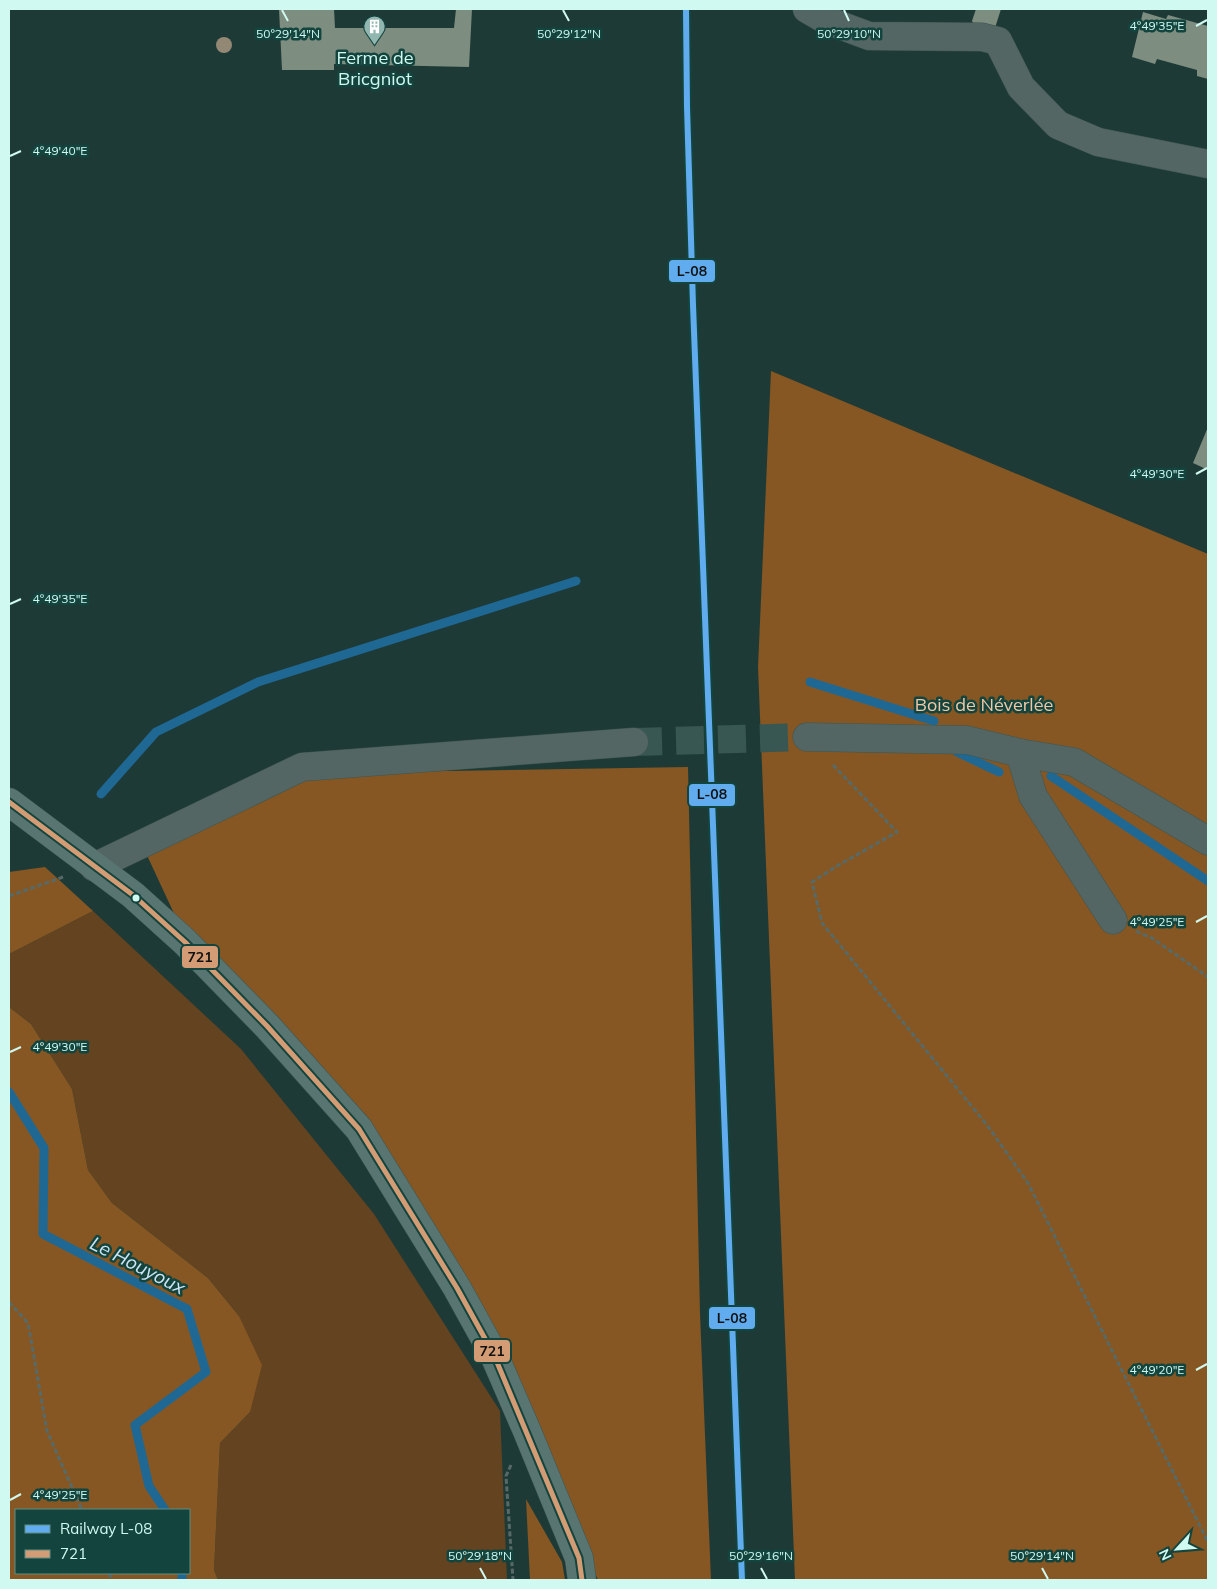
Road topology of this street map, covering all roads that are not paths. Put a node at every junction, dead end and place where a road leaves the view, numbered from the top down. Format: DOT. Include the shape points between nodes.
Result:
graph roads {
  1 [pos="808,9"];
  2 [pos="1208,164"];
  3 [pos="807,737"];
  4 [pos="634,742"];
  5 [pos="1020,753"];
  6 [pos="9,802"];
  7 [pos="1208,841"];
  8 [pos="94,867"];
  9 [pos="1113,920"];
  10 [pos="582,1580"];
  1 -- 2 [label="lane" via="826,20 869,36 998,41 1021,87 1058,125 1098,142"];
  3 -- 5 [label="lane" via="967,740"];
  4 -- 8 [label="lane" via="302,767"];
  5 -- 7 [label="lane" via="1074,762"];
  5 -- 9 [label="lane" via="1033,796"];
  6 -- 8 [label="main road"];
  8 -- 10 [label="main road" via="133,895 185,942 267,1026 359,1129 462,1296 494,1355 579,1558"];
}
